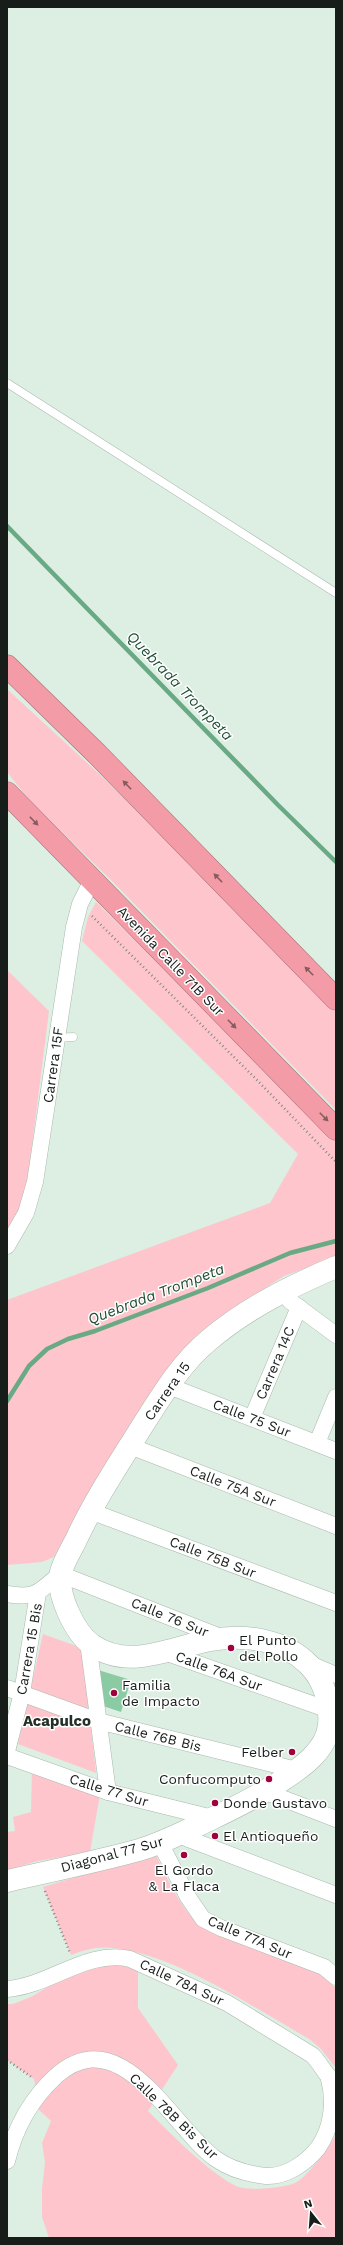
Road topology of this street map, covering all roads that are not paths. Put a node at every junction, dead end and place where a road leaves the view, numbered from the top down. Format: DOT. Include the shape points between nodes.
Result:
graph roads {
  1 [pos="7,383"];
  2 [pos="336,593"];
  3 [pos="7,666"];
  4 [pos="7,670"];
  5 [pos="28,686"];
  6 [pos="7,793"];
  7 [pos="92,880"];
  8 [pos="336,999"];
  9 [pos="336,1129"];
  10 [pos="7,1246"];
  11 [pos="336,1267"];
  12 [pos="279,1293"];
  13 [pos="299,1307"];
  14 [pos="336,1335"];
  15 [pos="169,1386"];
  16 [pos="336,1397"];
  17 [pos="252,1418"];
  18 [pos="317,1443"];
  19 [pos="130,1446"];
  20 [pos="336,1451"];
  21 [pos="90,1511"];
  22 [pos="336,1526"];
  23 [pos="60,1574"];
  24 [pos="38,1593"];
  25 [pos="7,1594"];
  26 [pos="336,1604"];
  27 [pos="223,1638"];
  28 [pos="88,1642"];
  29 [pos="167,1653"];
  30 [pos="307,1662"];
  31 [pos="336,1675"];
  32 [pos="7,1688"];
  33 [pos="22,1693"];
  34 [pos="329,1710"];
  35 [pos="98,1721"];
  36 [pos="331,1741"];
  37 [pos="7,1751"];
  38 [pos="7,1756"];
  39 [pos="297,1770"];
  40 [pos="108,1792"];
  41 [pos="266,1792"];
  42 [pos="213,1818"];
  43 [pos="336,1819"];
  44 [pos="169,1839"];
  45 [pos="7,1881"];
  46 [pos="336,1895"];
  47 [pos="335,1972"];
  48 [pos="7,1990"];
  49 [pos="332,2080"];
  50 [pos="7,2161"];
  1 -- 2 [label="lane"];
  3 -- 5 [label="highway"];
  4 -- 5 [label="highway"];
  8 -- 5 [label="highway, one-way"];
  6 -- 7 [label="highway, Avenida Calle 71B Sur, one-way"];
  7 -- 9 [label="highway, Avenida Calle 71B Sur, one-way"];
  7 -- 10 [label="street, Carrera 15F" via="80,904 67,965 65,1037 34,1182 26,1213"];
  11 -- 12 [label="street, Carrera 15"];
  12 -- 13 [label="street"];
  12 -- 15 [label="street, Carrera 15" via="208,1341 191,1356"];
  13 -- 14 [label="street"];
  13 -- 17 [label="street, Carrera 14C"];
  15 -- 17 [label="street, Calle 75 Sur"];
  15 -- 19 [label="street, Carrera 15"];
  16 -- 18 [label="street"];
  17 -- 18 [label="street, Calle 75 Sur"];
  18 -- 20 [label="street, Calle 75 Sur"];
  19 -- 21 [label="street, Carrera 15"];
  19 -- 22 [label="street, Calle 75A Sur"];
  21 -- 23 [label="street, Carrera 15"];
  21 -- 26 [label="street, Calle 75B Sur"];
  23 -- 24 [label="street"];
  23 -- 27 [label="street, Calle 76 Sur"];
  23 -- 28 [label="street, Calle 76A Sur" via="65,1606"];
  24 -- 25 [label="street" via="25,1597"];
  24 -- 33 [label="street, Carrera 15 Bis"];
  27 -- 29 [label="street"];
  27 -- 30 [label="street, Calle 76 Sur" via="275,1643"];
  28 -- 29 [label="street, Calle 76A Sur" via="110,1654 141,1656"];
  28 -- 35 [label="street"];
  29 -- 34 [label="street, Calle 76A Sur"];
  30 -- 31 [label="street, Calle 76 Sur"];
  30 -- 34 [label="street" via="322,1685"];
  32 -- 33 [label="street, Calle 76B Bis"];
  33 -- 35 [label="street, Calle 76B Bis"];
  33 -- 37 [label="street, Carrera 15 Bis"];
  34 -- 36 [label="street"];
  35 -- 39 [label="street, Calle 76B Bis"];
  35 -- 40 [label="street"];
  36 -- 39 [label="street, Diagonal 77 Sur"];
  38 -- 40 [label="street, Calle 77 Sur"];
  39 -- 41 [label="street, Diagonal 77 Sur"];
  40 -- 42 [label="street, Calle 77 Sur"];
  41 -- 42 [label="street, Diagonal 77 Sur"];
  41 -- 43 [label="street"];
  42 -- 44 [label="street, Diagonal 77 Sur"];
  44 -- 45 [label="street, Diagonal 77 Sur"];
  44 -- 46 [label="street"];
  44 -- 47 [label="street, Calle 77A Sur" via="188,1897 203,1919"];
  48 -- 49 [label="street, Calle 78A Sur" via="27,1987 104,1956 117,1956 154,1968 227,2003 304,2050 319,2061"];
  49 -- 50 [label="street, Calle 78B Bis Sur" via="332,2108 328,2128 317,2148 302,2163 271,2176 237,2170 216,2159 156,2095 128,2070 100,2061 80,2062 62,2070 46,2086 22,2119"];
}
